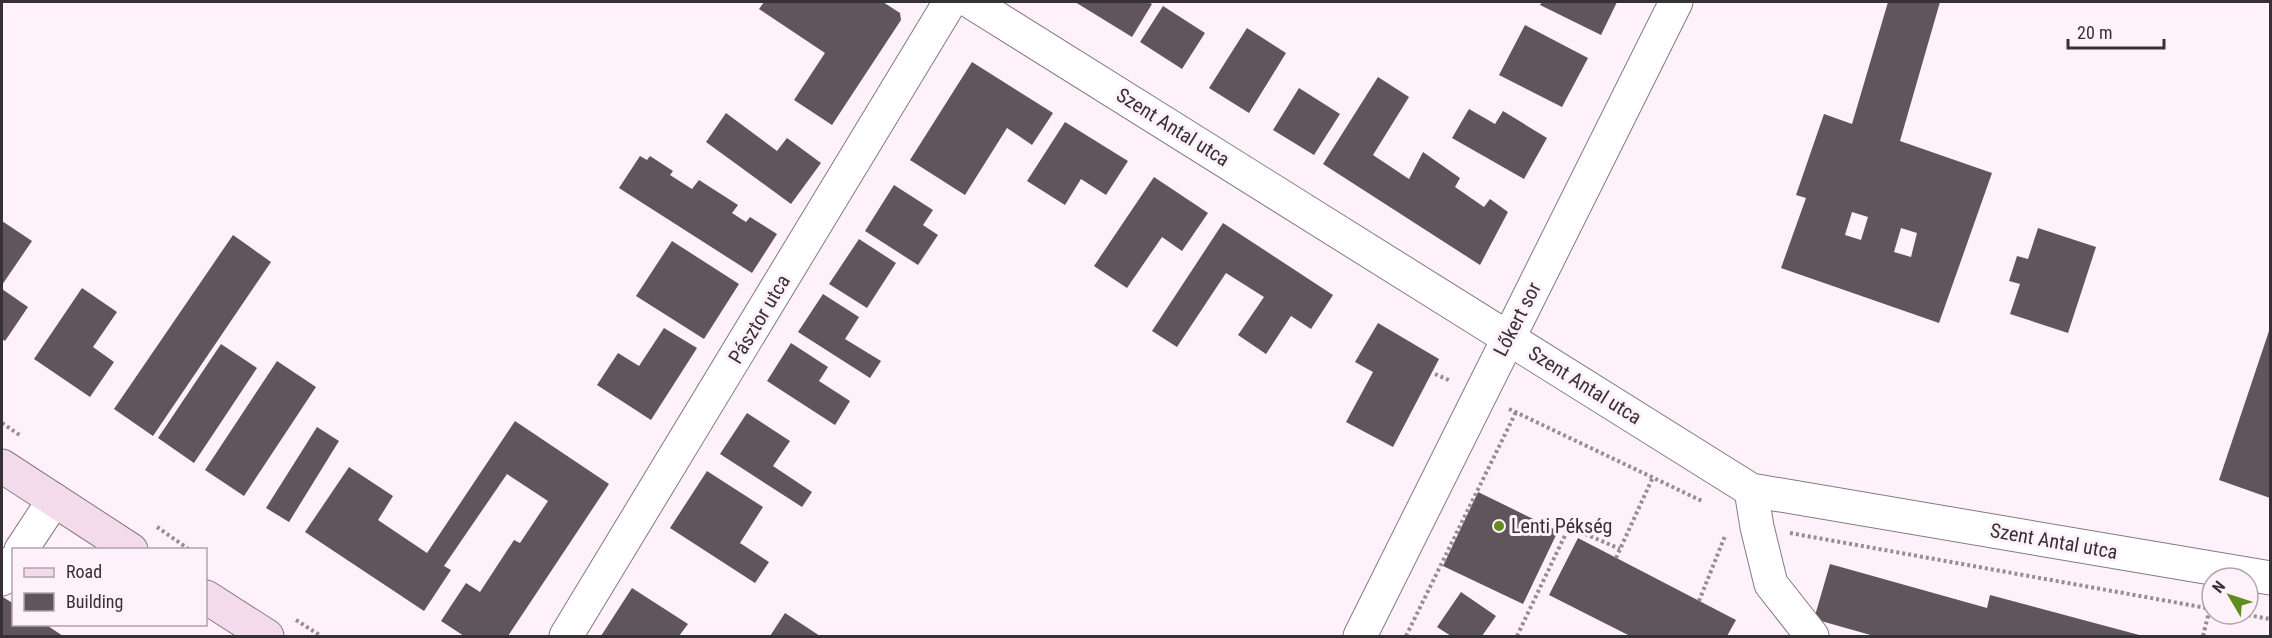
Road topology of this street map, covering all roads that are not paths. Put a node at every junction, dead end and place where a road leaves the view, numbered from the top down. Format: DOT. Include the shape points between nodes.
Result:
graph roads {
  1 [pos="950,2"];
  2 [pos="971,2"];
  3 [pos="1676,2"];
  4 [pos="1508,338"];
  5 [pos="2,466"];
  6 [pos="1751,490"];
  7 [pos="54,500"];
  8 [pos="22,548"];
  9 [pos="129,548"];
  10 [pos="12,564"];
  11 [pos="2271,578"];
  12 [pos="2,579"];
  13 [pos="207,598"];
  14 [pos="267,636"];
  15 [pos="566,636"];
  16 [pos="1360,636"];
  17 [pos="1812,636"];
  1 -- 15 [label="street, Pásztor utca"];
  2 -- 4 [label="street, Szent Antal utca"];
  3 -- 4 [label="street, Lőkert sor"];
  4 -- 6 [label="street, Szent Antal utca"];
  4 -- 16 [label="street, Lőkert sor"];
  5 -- 7 [label="main road"];
  6 -- 11 [label="street, Szent Antal utca"];
  6 -- 17 [label="street" via="1771,584"];
  7 -- 8 [label="street"];
  7 -- 9 [label="main road"];
  10 -- 12 [label="street"];
  13 -- 14 [label="main road"];
}
